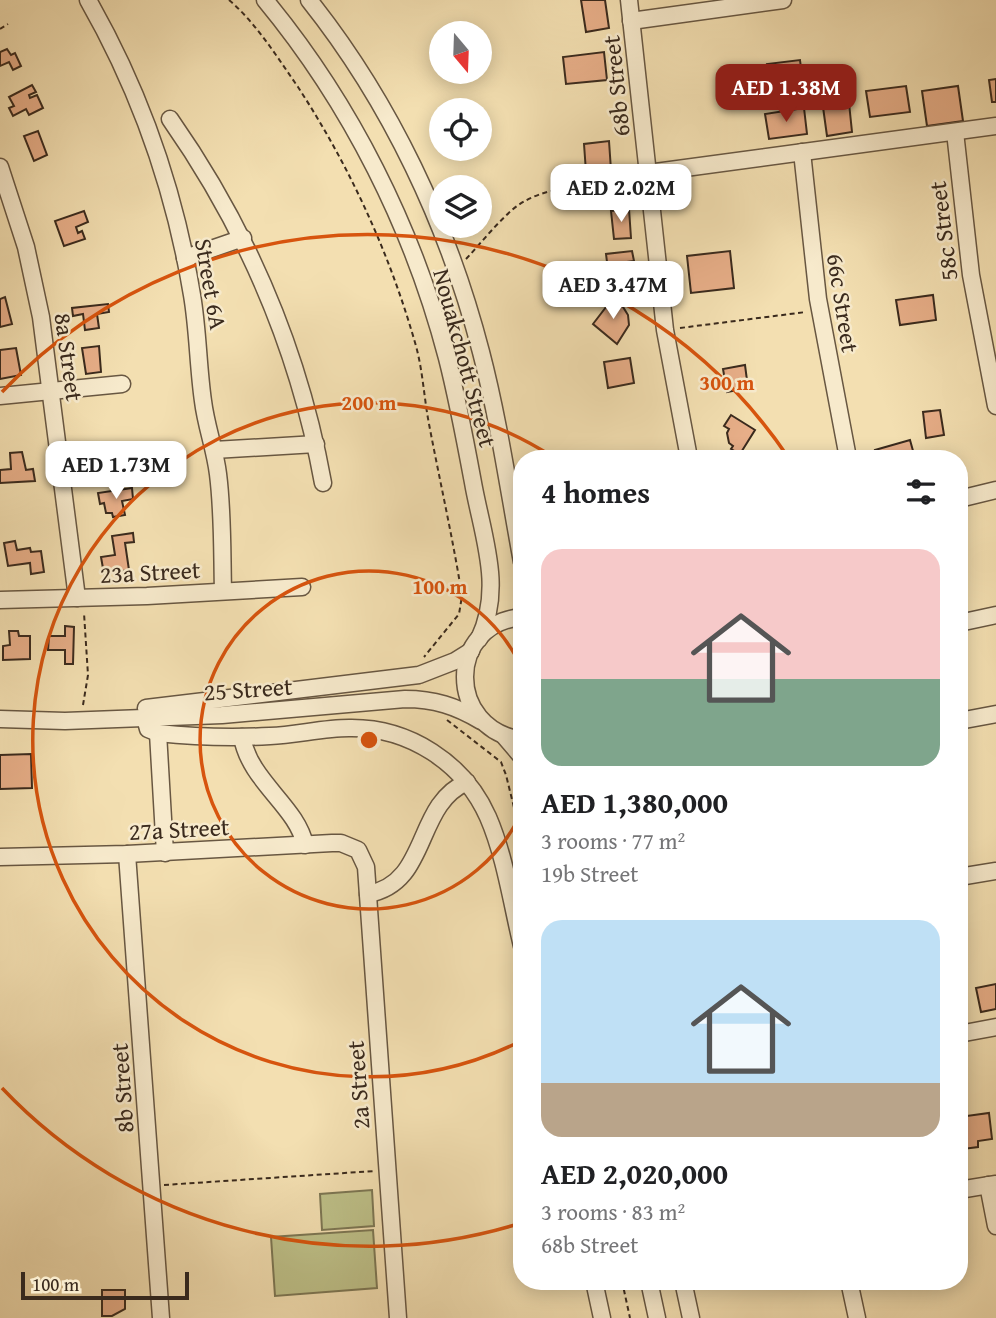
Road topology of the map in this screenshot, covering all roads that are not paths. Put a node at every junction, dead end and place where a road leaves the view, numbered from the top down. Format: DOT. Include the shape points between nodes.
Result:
graph roads {
  1 [pos="88,0"];
  2 [pos="265,0"];
  3 [pos="309,0"];
  4 [pos="629,0"];
  5 [pos="783,0"];
  6 [pos="631,21"];
  7 [pos="170,119"];
  8 [pos="996,127"];
  9 [pos="955,132"];
  10 [pos="802,152"];
  11 [pos="0,167"];
  12 [pos="648,176"];
  13 [pos="16,213"];
  14 [pos="0,217"];
  15 [pos="243,238"];
  16 [pos="185,258"];
  17 [pos="122,384"];
  18 [pos="51,391"];
  19 [pos="0,397"];
  20 [pos="996,406"];
  21 [pos="316,444"];
  22 [pos="214,450"];
  23 [pos="688,450"];
  24 [pos="846,450"];
  25 [pos="323,483"];
  26 [pos="996,491"];
  27 [pos="968,497"];
  28 [pos="513,516"];
  29 [pos="302,587"];
  30 [pos="223,591"];
  31 [pos="77,598"];
  32 [pos="0,600"];
  33 [pos="996,615"];
  34 [pos="513,619"];
  35 [pos="968,621"];
  36 [pos="475,645"];
  37 [pos="996,714"];
  38 [pos="145,718"];
  39 [pos="7,719"];
  40 [pos="968,719"];
  41 [pos="481,721"];
  42 [pos="158,733"];
  43 [pos="242,737"];
  44 [pos="513,738"];
  45 [pos="467,782"];
  46 [pos="305,845"];
  47 [pos="358,850"];
  48 [pos="165,853"];
  49 [pos="127,854"];
  50 [pos="0,857"];
  51 [pos="996,871"];
  52 [pos="968,876"];
  53 [pos="368,894"];
  54 [pos="513,911"];
  55 [pos="996,1027"];
  56 [pos="968,1032"];
  57 [pos="992,1185"];
  58 [pos="968,1189"];
  59 [pos="996,1226"];
  60 [pos="596,1290"];
  61 [pos="651,1290"];
  62 [pos="685,1290"];
  63 [pos="851,1290"];
  64 [pos="161,1318"];
  65 [pos="398,1318"];
  66 [pos="602,1318"];
  67 [pos="657,1318"];
  68 [pos="691,1318"];
  69 [pos="856,1318"];
  1 -- 16 [label="street, Street 6A" via="146,125"];
  2 -- 36 [label="street, Nouakchott Street" via="321,74 353,128 408,240 429,299 461,419 491,575 491,608"];
  3 -- 28 [label="street, Nouakchott Street" via="385,113 415,170 456,270 481,354"];
  4 -- 6 [label="street, 68b Street"];
  5 -- 6 [label="street"];
  6 -- 12 [label="street, 68b Street"];
  7 -- 15 [label="street"];
  8 -- 9 [label="street"];
  9 -- 10 [label="street"];
  9 -- 20 [label="street, 58c Street" via="971,275"];
  10 -- 12 [label="street"];
  10 -- 24 [label="street, 66c Street" via="820,311"];
  11 -- 13 [label="street, 8a Street"];
  12 -- 23 [label="street, 68b Street" via="665,330"];
  13 -- 14 [label="street"];
  13 -- 18 [label="street, 8a Street" via="35,282"];
  15 -- 16 [label="street"];
  15 -- 21 [label="street" via="290,352"];
  16 -- 22 [label="street, Street 6A"];
  17 -- 18 [label="street"];
  18 -- 19 [label="street"];
  18 -- 31 [label="street, 8a Street"];
  21 -- 22 [label="street"];
  21 -- 25 [label="street"];
  22 -- 30 [label="street, Street 6A"];
  26 -- 27 [label="street"];
  29 -- 30 [label="street, 23a Street"];
  30 -- 31 [label="street, 23a Street"];
  31 -- 32 [label="street, 23a Street"];
  33 -- 35 [label="street"];
  34 -- 36 [label="street, 25 Street" via="490,628"];
  36 -- 39 [label="street, 25 Street" via="455,662 419,675 159,707"];
  36 -- 41 [label="street, Nouakchott Street" via="466,665 466,695"];
  37 -- 40 [label="street"];
  38 -- 39 [label="street, 25 Street"];
  38 -- 41 [label="street, 25 Street" via="425,699 464,710"];
  38 -- 42 [label="street" via="148,729"];
  41 -- 44 [label="street, 25 Street"];
  42 -- 43 [label="street"];
  42 -- 48 [label="street"];
  43 -- 45 [label="street" via="348,728 388,732 426,748"];
  43 -- 46 [label="street" via="251,765 299,829"];
  45 -- 53 [label="street" via="438,807 405,874 388,888"];
  45 -- 54 [label="street" via="493,832"];
  46 -- 47 [label="street, 27a Street" via="341,843"];
  46 -- 48 [label="street, 27a Street"];
  47 -- 53 [label="street, 2a Street" via="366,867"];
  48 -- 49 [label="street, 27a Street"];
  49 -- 50 [label="street, 27a Street"];
  49 -- 64 [label="street, 8b Street"];
  51 -- 52 [label="street"];
  53 -- 65 [label="street, 2a Street"];
  55 -- 56 [label="street"];
  57 -- 58 [label="street"];
  57 -- 59 [label="street"];
  60 -- 66 [label="street"];
  61 -- 67 [label="street"];
  62 -- 68 [label="street"];
  63 -- 69 [label="street"];
}
